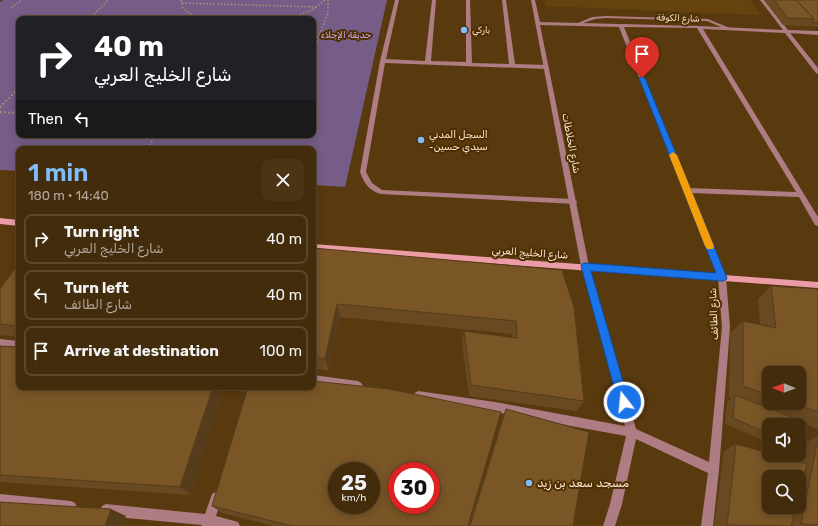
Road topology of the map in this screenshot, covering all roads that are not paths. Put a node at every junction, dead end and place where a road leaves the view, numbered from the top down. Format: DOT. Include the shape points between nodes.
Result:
graph roads {
  1 [pos="397,0"];
  2 [pos="434,0"];
  3 [pos="468,0"];
  4 [pos="504,0"];
  5 [pos="533,0"];
  6 [pos="762,0"];
  7 [pos="537,23"];
  8 [pos="580,23"];
  9 [pos="620,25"];
  10 [pos="699,27"];
  11 [pos="730,28"];
  12 [pos="786,32"];
  13 [pos="818,33"];
  14 [pos="383,61"];
  15 [pos="428,63"];
  16 [pos="469,64"];
  17 [pos="512,66"];
  18 [pos="546,67"];
  19 [pos="818,72"];
  20 [pos="687,190"];
  21 [pos="801,195"];
  22 [pos="573,202"];
  23 [pos="0,222"];
  24 [pos="16,223"];
  25 [pos="818,223"];
  26 [pos="316,247"];
  27 [pos="585,266"];
  28 [pos="722,278"];
  29 [pos="818,285"];
  30 [pos="0,343"];
  31 [pos="16,345"];
  32 [pos="316,379"];
  33 [pos="365,387"];
  34 [pos="411,394"];
  35 [pos="632,432"];
  36 [pos="714,470"];
  37 [pos="219,490"];
  38 [pos="0,500"];
  39 [pos="208,523"];
  40 [pos="234,526"];
  41 [pos="609,526"];
  42 [pos="707,526"];
  1 -- 14 [label="street"];
  2 -- 15 [label="street"];
  3 -- 16 [label="street"];
  4 -- 17 [label="street"];
  5 -- 7 [label="street, شارع الخلاطات"];
  6 -- 12 [label="street"];
  7 -- 8 [label="street, شارع الكوفة"];
  7 -- 18 [label="street, شارع الخلاطات"];
  8 -- 9 [label="street, شارع الكوفة"];
  8 -- 11 [label="street" via="606,17 708,20"];
  9 -- 10 [label="street, شارع الكوفة"];
  9 -- 20 [label="street, شارع الطائف"];
  10 -- 11 [label="street, شارع الكوفة"];
  10 -- 21 [label="street"];
  11 -- 12 [label="street, شارع الكوفة"];
  12 -- 13 [label="street, شارع الكوفة"];
  12 -- 19 [label="street"];
  14 -- 15 [label="street"];
  14 -- 22 [label="street" via="363,172 369,186 381,192"];
  15 -- 16 [label="street"];
  16 -- 17 [label="street"];
  17 -- 18 [label="street"];
  18 -- 22 [label="street, شارع الخلاطات"];
  20 -- 21 [label="street"];
  20 -- 28 [label="street, شارع الطائف"];
  21 -- 25 [label="street"];
  22 -- 27 [label="street, شارع الخلاطات"];
  23 -- 24 [label="main road"];
  26 -- 27 [label="main road, شارع الخليج العربي"];
  27 -- 28 [label="main road, شارع الخليج العربي"];
  27 -- 35 [label="street, شارع الخلاطات"];
  28 -- 29 [label="main road, شارع الخليج العربي"];
  28 -- 36 [label="street, شارع الطائف" via="726,327"];
  30 -- 31 [label="street"];
  32 -- 33 [label="street"];
  34 -- 35 [label="street"];
  35 -- 36 [label="street"];
  35 -- 41 [label="street"];
  36 -- 42 [label="street, شارع الطائف"];
  37 -- 39 [label="street"];
  38 -- 39 [label="street"];
  39 -- 40 [label="street"];
}
